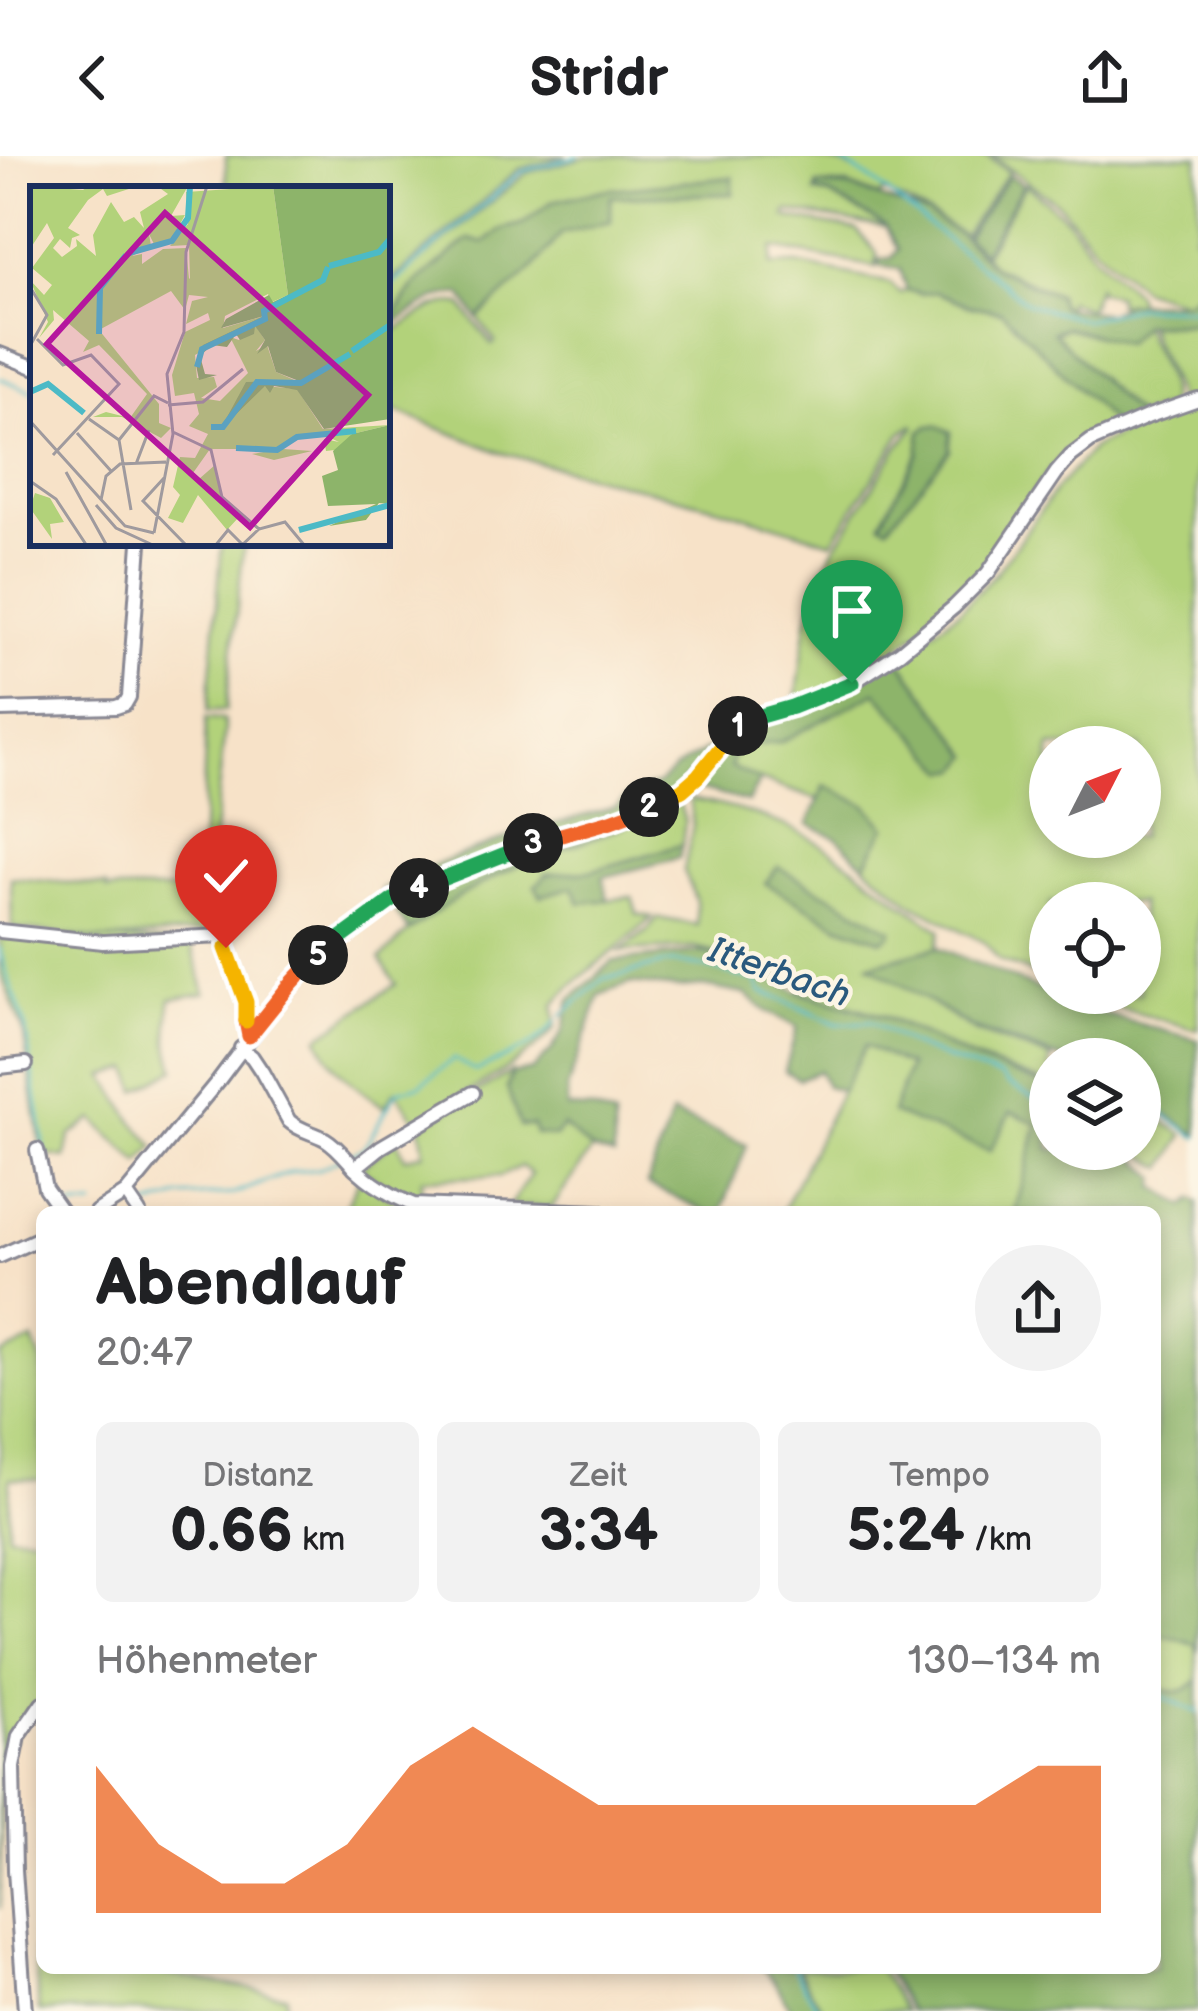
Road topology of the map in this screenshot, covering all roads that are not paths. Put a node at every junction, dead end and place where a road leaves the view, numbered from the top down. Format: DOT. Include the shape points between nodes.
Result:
graph roads {
  1 [pos="0,354"];
  2 [pos="30,366"];
  3 [pos="1198,399"];
  4 [pos="140,546"];
  5 [pos="0,710"];
  6 [pos="0,932"];
  7 [pos="245,1042"];
  8 [pos="26,1064"];
  9 [pos="0,1067"];
  10 [pos="473,1093"];
  11 [pos="37,1150"];
  12 [pos="349,1161"];
  13 [pos="126,1193"];
  14 [pos="58,1206"];
  15 [pos="105,1206"];
  16 [pos="135,1206"];
  17 [pos="441,1206"];
  18 [pos="36,1240"];
  19 [pos="0,1256"];
  20 [pos="36,1712"];
  21 [pos="25,2011"];
  1 -- 2 [label="street"];
  3 -- 7 [label="street" via="1081,448 988,573 900,652 852,683 742,723 682,790 640,811 526,845 393,900 325,949"];
  4 -- 5 [label="street" via="125,704"];
  6 -- 7 [label="street" via="224,942 246,1002"];
  7 -- 12 [label="street" via="289,1121"];
  7 -- 13 [label="street"];
  8 -- 9 [label="street"];
  10 -- 12 [label="street"];
  11 -- 14 [label="street"];
  12 -- 17 [label="street" via="399,1199"];
  13 -- 15 [label="street"];
  13 -- 16 [label="street"];
  18 -- 19 [label="street"];
  20 -- 21 [label="street" via="19,1736 14,1767"];
}
